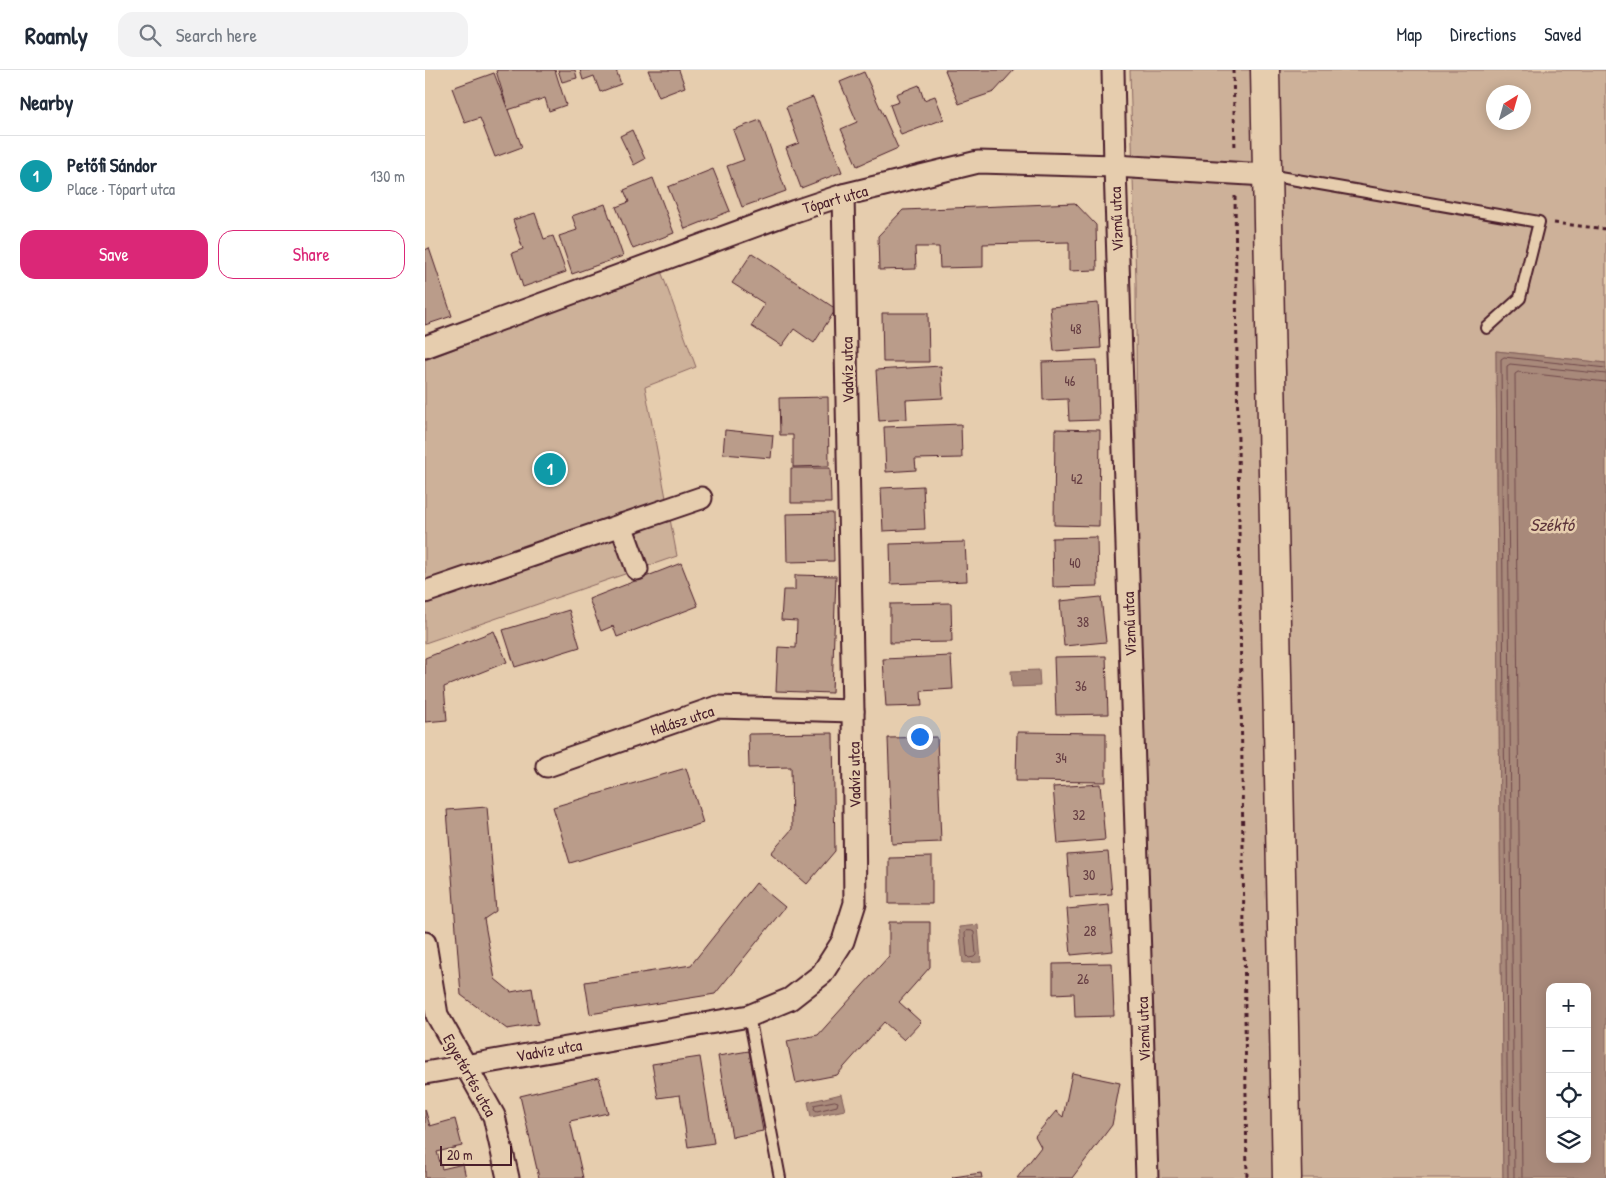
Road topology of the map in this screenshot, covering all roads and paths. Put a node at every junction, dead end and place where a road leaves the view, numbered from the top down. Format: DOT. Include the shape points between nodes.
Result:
graph roads {
  1 [pos="1113,70"];
  2 [pos="1233,70"];
  3 [pos="1265,70"];
  4 [pos="1115,166"];
  5 [pos="1235,172"];
  6 [pos="1266,175"];
  7 [pos="843,195"];
  8 [pos="1539,222"];
  9 [pos="1606,229"];
  10 [pos="1487,328"];
  11 [pos="425,347"];
  12 [pos="701,498"];
  13 [pos="621,525"];
  14 [pos="637,569"];
  15 [pos="425,592"];
  16 [pos="853,710"];
  17 [pos="547,766"];
  18 [pos="425,943"];
  19 [pos="749,1016"];
  20 [pos="465,1065"];
  21 [pos="425,1072"];
  22 [pos="508,1178"];
  23 [pos="780,1178"];
  24 [pos="1147,1178"];
  25 [pos="1247,1178"];
  26 [pos="1287,1178"];
  1 -- 4 [label="street, Vízmű utca"];
  2 -- 5 [label="path"];
  3 -- 6 [label="main road"];
  4 -- 5 [label="street, Tópart utca"];
  4 -- 7 [label="street, Tópart utca" via="978,162"];
  4 -- 24 [label="street, Vízmű utca"];
  5 -- 6 [label="street, Tópart utca"];
  5 -- 25 [label="path"];
  6 -- 8 [label="lane"];
  6 -- 26 [label="main road"];
  7 -- 11 [label="street, Tópart utca"];
  7 -- 16 [label="street, Vadvíz utca"];
  8 -- 9 [label="path"];
  8 -- 10 [label="lane" via="1520,298"];
  12 -- 13 [label="street"];
  13 -- 14 [label="street"];
  13 -- 15 [label="street"];
  16 -- 17 [label="street, Halász utca" via="717,707"];
  16 -- 19 [label="street, Vadvíz utca" via="855,903 843,941 822,974 791,999"];
  18 -- 20 [label="street, Egyetértés utca" via="437,1014"];
  19 -- 20 [label="street, Vadvíz utca"];
  19 -- 23 [label="lane"];
  20 -- 21 [label="street, Vadvíz utca"];
  20 -- 22 [label="street, Egyetértés utca" via="494,1116"];
}
